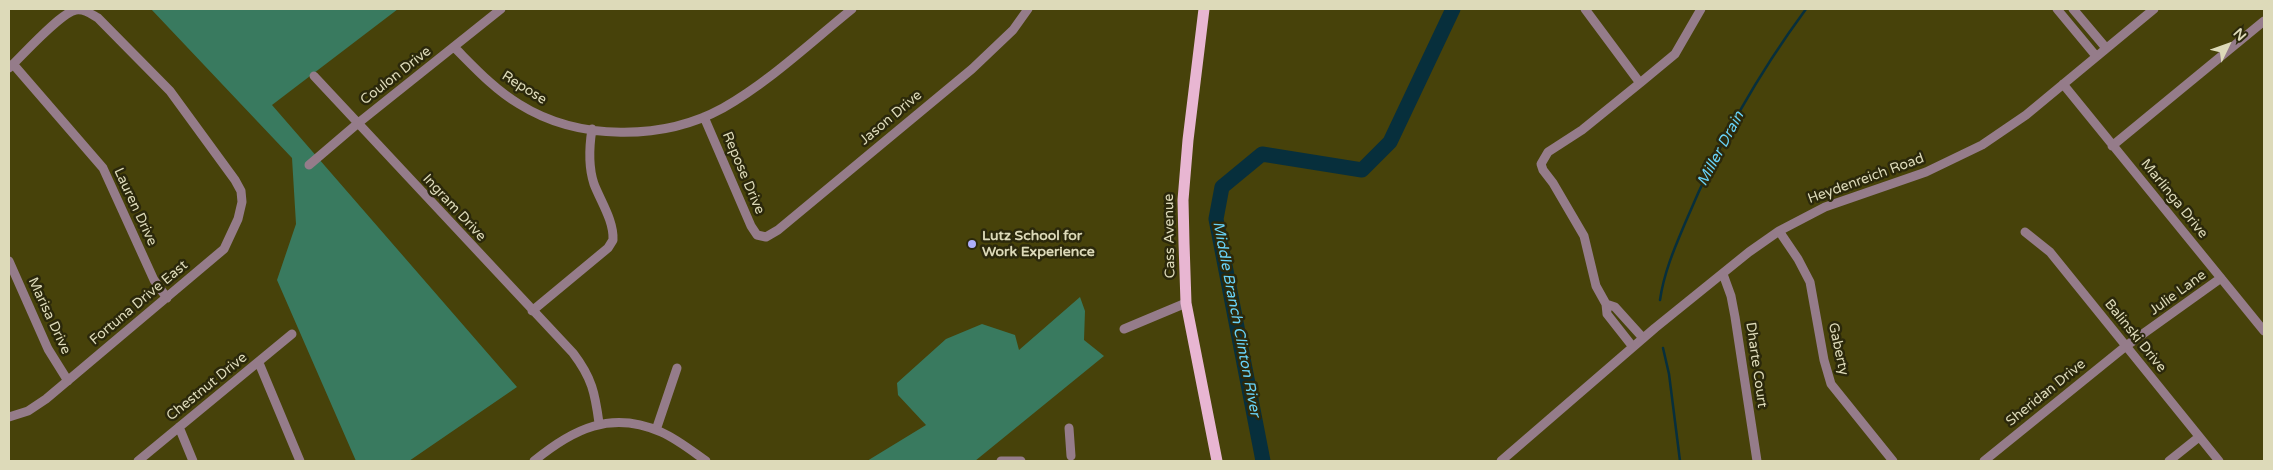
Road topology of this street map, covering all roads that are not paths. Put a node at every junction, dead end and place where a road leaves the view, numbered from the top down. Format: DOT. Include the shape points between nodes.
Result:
graph roads {
  1 [pos="501,9"];
  2 [pos="852,9"];
  3 [pos="1028,9"];
  4 [pos="1204,9"];
  5 [pos="1586,9"];
  6 [pos="1701,9"];
  7 [pos="2056,9"];
  8 [pos="2073,9"];
  9 [pos="2154,9"];
  10 [pos="2264,21"];
  11 [pos="454,47"];
  12 [pos="2106,48"];
  13 [pos="2096,56"];
  14 [pos="11,66"];
  15 [pos="314,76"];
  16 [pos="1640,83"];
  17 [pos="2063,84"];
  18 [pos="704,117"];
  19 [pos="358,124"];
  20 [pos="592,129"];
  21 [pos="2112,146"];
  22 [pos="309,165"];
  23 [pos="1779,231"];
  24 [pos="2025,232"];
  25 [pos="761,237"];
  26 [pos="9,261"];
  27 [pos="1723,274"];
  28 [pos="2221,278"];
  29 [pos="167,298"];
  30 [pos="1186,303"];
  31 [pos="1606,304"];
  32 [pos="532,311"];
  33 [pos="1626,319"];
  34 [pos="1617,327"];
  35 [pos="1124,329"];
  36 [pos="2264,331"];
  37 [pos="292,334"];
  38 [pos="1643,338"];
  39 [pos="2126,346"];
  40 [pos="1633,347"];
  41 [pos="259,363"];
  42 [pos="677,368"];
  43 [pos="68,381"];
  44 [pos="9,417"];
  45 [pos="599,423"];
  46 [pos="179,427"];
  47 [pos="1069,428"];
  48 [pos="656,430"];
  49 [pos="2199,437"];
  50 [pos="1068,460"];
  51 [pos="138,461"];
  52 [pos="194,461"];
  53 [pos="300,461"];
  54 [pos="534,461"];
  55 [pos="706,461"];
  56 [pos="1001,461"];
  57 [pos="1022,461"];
  58 [pos="1217,461"];
  59 [pos="1502,461"];
  60 [pos="1758,461"];
  61 [pos="1893,461"];
  62 [pos="1984,461"];
  63 [pos="2169,461"];
  64 [pos="2219,461"];
  1 -- 11 [label="street, Coulon Drive"];
  2 -- 18 [label="street, Repose" via="755,88"];
  3 -- 25 [label="street, Jason Drive" via="1013,30 972,69 778,230"];
  4 -- 30 [label="main road, Cass Avenue" via="1183,200"];
  5 -- 16 [label="street"];
  6 -- 16 [label="street" via="1675,54"];
  7 -- 13 [label="street"];
  8 -- 12 [label="street"];
  9 -- 12 [label="street, Heydenreich Road"];
  10 -- 21 [label="street"];
  11 -- 19 [label="street, Coulon Drive"];
  11 -- 20 [label="street, Repose" via="495,87 520,104 545,118"];
  12 -- 13 [label="street, Heydenreich Road"];
  13 -- 17 [label="street, Heydenreich Road"];
  14 -- 29 [label="street, Lauren Drive" via="103,168 154,280"];
  14 -- 29 [label="street, Fortuna Drive East" via="65,15 84,11 98,18 166,87 239,185 242,202 238,220 224,249"];
  15 -- 19 [label="street, Ingram Drive"];
  16 -- 31 [label="street" via="1577,134 1548,152 1541,164 1584,236 1596,286"];
  17 -- 21 [label="street, Marlinga Drive"];
  17 -- 23 [label="street, Heydenreich Road" via="2014,124 1964,154 1926,172 1825,207"];
  18 -- 20 [label="street, Repose" via="654,131"];
  18 -- 25 [label="street, Repose Drive" via="750,226"];
  19 -- 22 [label="street, Coulon Drive"];
  19 -- 32 [label="street, Ingram Drive"];
  20 -- 32 [label="street" via="591,174 611,224 613,240 608,248"];
  21 -- 28 [label="street, Marlinga Drive"];
  23 -- 27 [label="street, Heydenreich Road"];
  23 -- 61 [label="street, Gaberty" via="1810,282 1831,384"];
  24 -- 39 [label="street, Balinski Drive" via="2050,252"];
  26 -- 43 [label="street, Marisa Drive" via="48,349"];
  27 -- 38 [label="street, Heydenreich Road"];
  27 -- 60 [label="street, Dharte Court" via="1734,310"];
  28 -- 36 [label="street, Marlinga Drive"];
  28 -- 39 [label="street, Julie Lane"];
  29 -- 43 [label="street, Fortuna Drive East"];
  30 -- 35 [label="street"];
  30 -- 58 [label="main road, Cass Avenue"];
  31 -- 33 [label="street" via="1615,306"];
  31 -- 34 [label="street" via="1608,314"];
  32 -- 45 [label="street, Ingram Drive" via="576,357 592,384"];
  33 -- 34 [label="street"];
  33 -- 38 [label="street"];
  34 -- 40 [label="street"];
  37 -- 41 [label="street, Chestnut Drive"];
  38 -- 40 [label="street, Heydenreich Road"];
  39 -- 49 [label="street, Balinski Drive"];
  39 -- 62 [label="street, Sheridan Drive"];
  40 -- 59 [label="street, Heydenreich Road"];
  41 -- 46 [label="street, Chestnut Drive"];
  41 -- 53 [label="street"];
  42 -- 48 [label="street"];
  43 -- 44 [label="street, Fortuna Drive East" via="28,411"];
  45 -- 48 [label="street" via="628,424"];
  45 -- 54 [label="street" via="562,440"];
  46 -- 51 [label="street, Chestnut Drive"];
  46 -- 52 [label="street"];
  47 -- 50 [label="street"];
  48 -- 55 [label="street"];
  49 -- 63 [label="street"];
  49 -- 64 [label="street, Balinski Drive"];
  56 -- 57 [label="street"];
}
